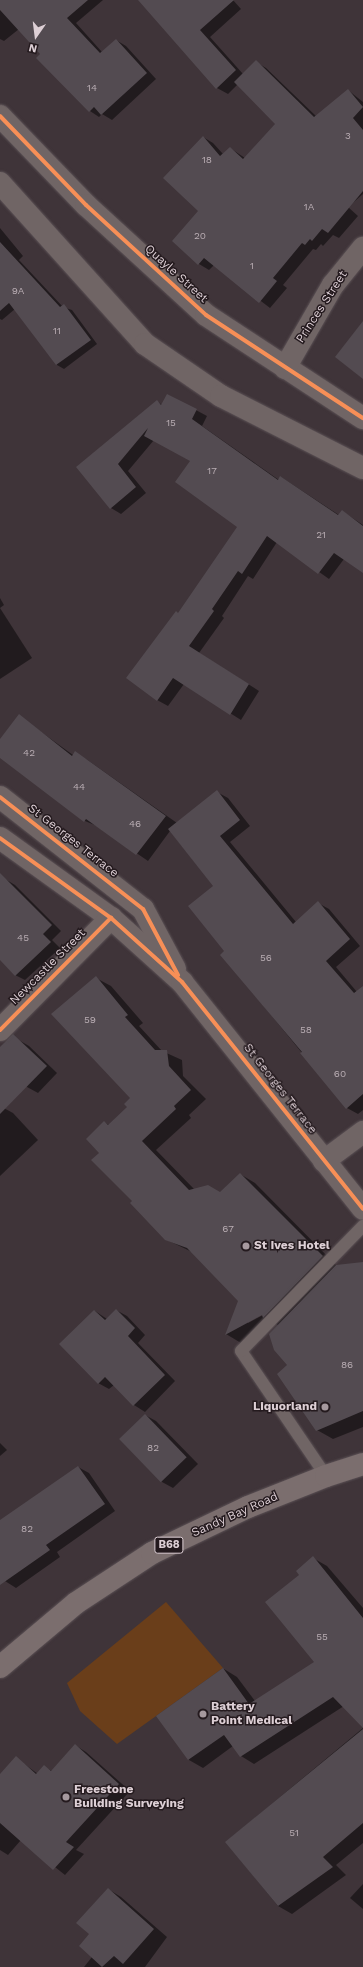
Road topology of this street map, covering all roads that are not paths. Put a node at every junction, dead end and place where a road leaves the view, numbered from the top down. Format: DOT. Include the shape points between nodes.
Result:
graph roads {
  1 [pos="0,116"];
  2 [pos="0,183"];
  3 [pos="363,248"];
  4 [pos="285,368"];
  5 [pos="363,418"];
  6 [pos="363,468"];
  7 [pos="0,797"];
  8 [pos="0,838"];
  9 [pos="111,918"];
  10 [pos="182,982"];
  11 [pos="0,1030"];
  12 [pos="363,1132"];
  13 [pos="324,1161"];
  14 [pos="363,1209"];
  15 [pos="363,1226"];
  16 [pos="363,1464"];
  17 [pos="326,1476"];
  18 [pos="0,1667"];
  1 -- 4 [label="street, Quayle Street" via="86,206 206,315"];
  2 -- 6 [label="street" via="145,344 221,396"];
  3 -- 4 [label="street, Princes Street" via="333,285"];
  4 -- 5 [label="street, Quayle Street"];
  7 -- 10 [label="street, St Georges Terrace" via="143,909"];
  8 -- 9 [label="street, St Georges Terrace"];
  9 -- 10 [label="street, St Georges Terrace"];
  9 -- 11 [label="street, Newcastle Street"];
  10 -- 13 [label="street, St Georges Terrace"];
  12 -- 13 [label="street"];
  13 -- 14 [label="street, St Georges Terrace"];
  15 -- 17 [label="lane" via="240,1351"];
  16 -- 17 [label="main road, Sandy Bay Road / B68"];
  17 -- 18 [label="main road, Sandy Bay Road / B68" via="248,1507 152,1553 76,1603"];
}
